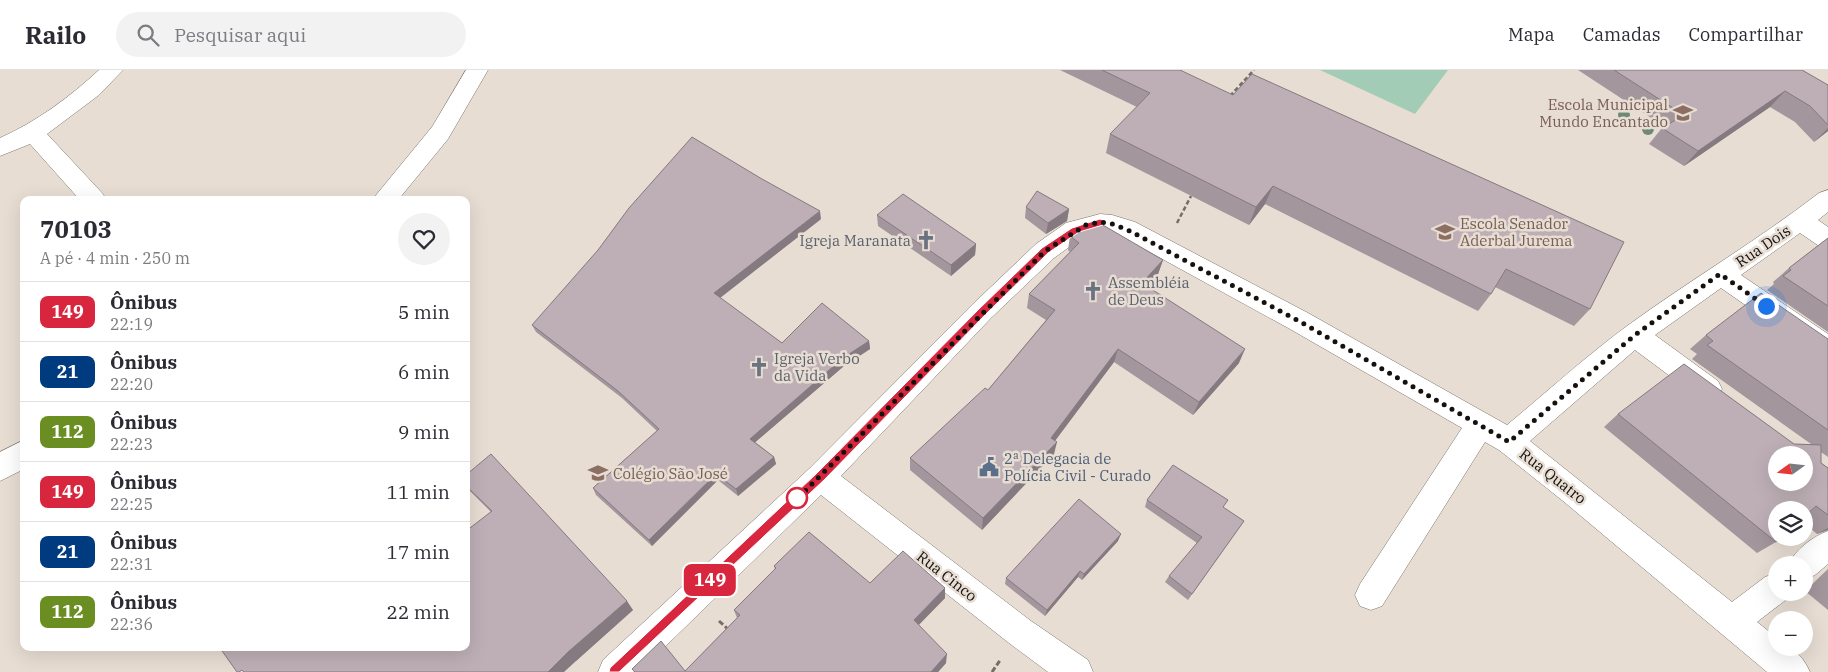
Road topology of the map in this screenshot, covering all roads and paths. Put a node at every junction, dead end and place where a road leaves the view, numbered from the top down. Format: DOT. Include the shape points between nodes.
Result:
graph roads {
  1 [pos="112,70"];
  2 [pos="477,70"];
  3 [pos="1254,70"];
  4 [pos="1223,102"];
  5 [pos="33,133"];
  6 [pos="0,148"];
  7 [pos="90,196"];
  8 [pos="387,196"];
  9 [pos="1191,196"];
  10 [pos="1828,199"];
  11 [pos="1800,221"];
  12 [pos="1176,224"];
  13 [pos="1828,238"];
  14 [pos="1720,274"];
  15 [pos="1635,335"];
  16 [pos="1828,348"];
  17 [pos="1729,404"];
  18 [pos="1480,424"];
  19 [pos="1509,442"];
  20 [pos="20,456"];
  21 [pos="0,468"];
  22 [pos="820,477"];
  23 [pos="1828,545"];
  24 [pos="1813,558"];
  25 [pos="1768,594"];
  26 [pos="1372,595"];
  27 [pos="694,596"];
  28 [pos="1732,621"];
  29 [pos="736,637"];
  30 [pos="614,672"];
  31 [pos="1076,672"];
  32 [pos="1794,672"];
  1 -- 5 [label="street" via="91,90"];
  2 -- 8 [label="street" via="440,133"];
  3 -- 4 [label="path"];
  5 -- 6 [label="street"];
  5 -- 7 [label="street"];
  9 -- 12 [label="path"];
  10 -- 11 [label="street, Rua Dois"];
  11 -- 13 [label="street"];
  11 -- 14 [label="street, Rua Dois"];
  14 -- 15 [label="street, Rua Dois"];
  14 -- 16 [label="street"];
  15 -- 17 [label="street"];
  15 -- 19 [label="street, Rua Dois"];
  18 -- 19 [label="street, Rua Quatro"];
  18 -- 22 [label="street, Rua Quatro" via="1155,243 1126,229 1100,222 1076,230 1045,251"];
  18 -- 26 [label="street"];
  19 -- 28 [label="street, Rua Quatro"];
  20 -- 21 [label="street"];
  22 -- 27 [label="street"];
  22 -- 31 [label="street, Rua Cinco"];
  23 -- 24 [label="street"];
  25 -- 28 [label="street"];
  27 -- 29 [label="path"];
  27 -- 30 [label="street"];
  28 -- 32 [label="street, Rua Quatro"];
}
